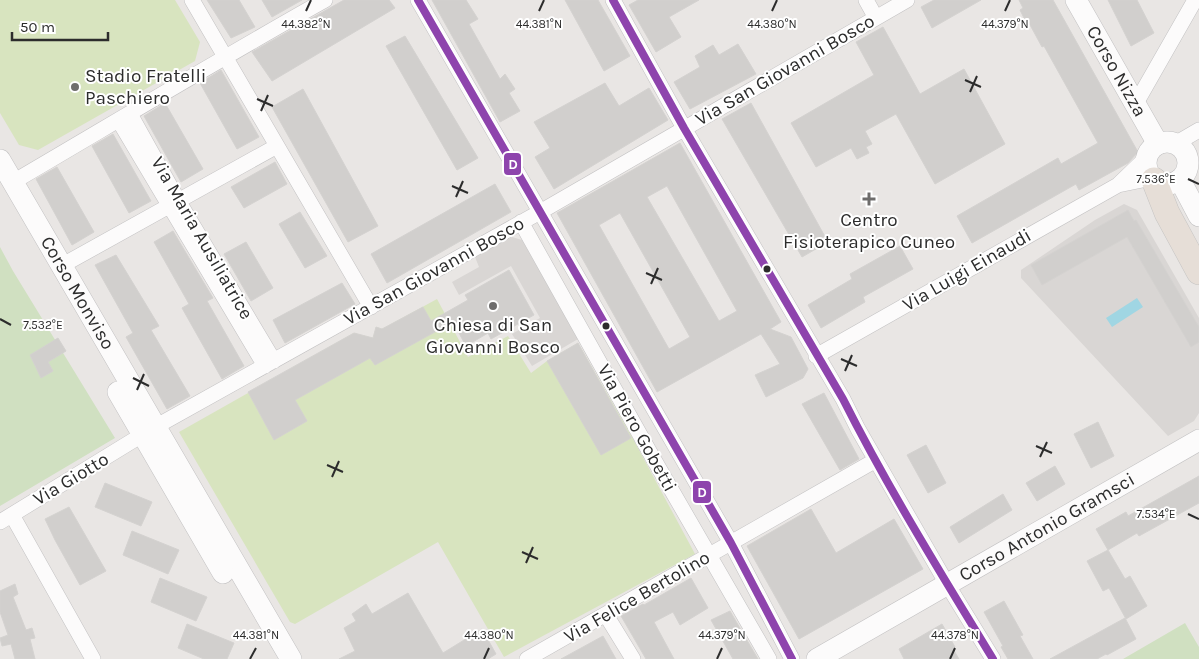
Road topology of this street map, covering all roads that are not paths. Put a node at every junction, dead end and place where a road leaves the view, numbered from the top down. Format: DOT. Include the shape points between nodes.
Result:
graph roads {
  1 [pos="192,0"];
  2 [pos="326,0"];
  3 [pos="418,0"];
  4 [pos="614,0"];
  5 [pos="866,0"];
  6 [pos="907,0"];
  7 [pos="1076,0"];
  8 [pos="1194,0"];
  9 [pos="876,18"];
  10 [pos="225,57"];
  11 [pos="1135,105"];
  12 [pos="124,118"];
  13 [pos="684,128"];
  14 [pos="1199,130"];
  15 [pos="277,146"];
  16 [pos="0,160"];
  17 [pos="1157,161"];
  18 [pos="1180,180"];
  19 [pos="6,184"];
  20 [pos="1118,185"];
  21 [pos="175,204"];
  22 [pos="540,212"];
  23 [pos="1199,216"];
  24 [pos="521,222"];
  25 [pos="61,266"];
  26 [pos="1199,272"];
  27 [pos="371,307"];
  28 [pos="816,356"];
  29 [pos="269,363"];
  30 [pos="148,431"];
  31 [pos="1199,440"];
  32 [pos="876,460"];
  33 [pos="6,518"];
  34 [pos="731,543"];
  35 [pos="709,556"];
  36 [pos="947,584"];
  37 [pos="606,615"];
  38 [pos="94,659"];
  39 [pos="274,659"];
  40 [pos="290,659"];
  41 [pos="527,659"];
  42 [pos="633,659"];
  43 [pos="769,659"];
  44 [pos="792,659"];
  45 [pos="818,659"];
  46 [pos="993,659"];
  1 -- 10 [label="street"];
  2 -- 10 [label="street"];
  3 -- 22 [label="street, Via Piero Gobetti"];
  4 -- 13 [label="street"];
  5 -- 9 [label="street"];
  6 -- 9 [label="street, Via San Giovanni Bosco"];
  7 -- 11 [label="main road, Corso Nizza"];
  8 -- 11 [label="street"];
  9 -- 13 [label="street, Via San Giovanni Bosco"];
  10 -- 12 [label="street"];
  10 -- 15 [label="street"];
  11 -- 17 [label="main road, Corso Nizza"];
  12 -- 19 [label="street"];
  12 -- 21 [label="street, Via Maria Ausiliatrice"];
  13 -- 22 [label="street, Via San Giovanni Bosco"];
  13 -- 28 [label="street"];
  14 -- 17 [label="street"];
  15 -- 21 [label="street"];
  15 -- 27 [label="street"];
  16 -- 19 [label="main road, Corso Monviso"];
  17 -- 18 [label="main road" via="1164,184"];
  17 -- 18 [label="main road, Corso Nizza" via="1185,152 1188,164"];
  17 -- 20 [label="street, Via Luigi Einaudi"];
  17 -- 20 [label="street, Via Luigi Einaudi"];
  17 -- 26 [label="highway" via="1167,213"];
  18 -- 23 [label="main road"];
  19 -- 25 [label="main road, Corso Monviso"];
  19 -- 30 [label="main road, Corso Monviso"];
  20 -- 28 [label="street, Via Luigi Einaudi"];
  21 -- 25 [label="street"];
  21 -- 29 [label="street, Via Maria Ausiliatrice"];
  22 -- 24 [label="street, Via San Giovanni Bosco"];
  22 -- 34 [label="street, Via Piero Gobetti"];
  24 -- 27 [label="street, Via San Giovanni Bosco"];
  24 -- 35 [label="street, Via Piero Gobetti"];
  25 -- 30 [label="main road, Corso Monviso"];
  27 -- 29 [label="street, Via San Giovanni Bosco"];
  28 -- 32 [label="street"];
  29 -- 30 [label="street, Via San Giovanni Bosco"];
  30 -- 33 [label="street, Via Giotto"];
  30 -- 39 [label="main road"];
  30 -- 40 [label="main road"];
  31 -- 36 [label="main road, Corso Antonio Gramsci"];
  32 -- 34 [label="street, Via Felice Bertolino"];
  32 -- 36 [label="street"];
  33 -- 38 [label="street"];
  34 -- 35 [label="street, Via Felice Bertolino"];
  34 -- 44 [label="street, Via Piero Gobetti"];
  35 -- 37 [label="street, Via Felice Bertolino"];
  35 -- 43 [label="street, Via Piero Gobetti"];
  36 -- 45 [label="main road, Corso Antonio Gramsci"];
  36 -- 46 [label="street"];
  37 -- 41 [label="street, Via Felice Bertolino"];
  37 -- 42 [label="street"];
}
